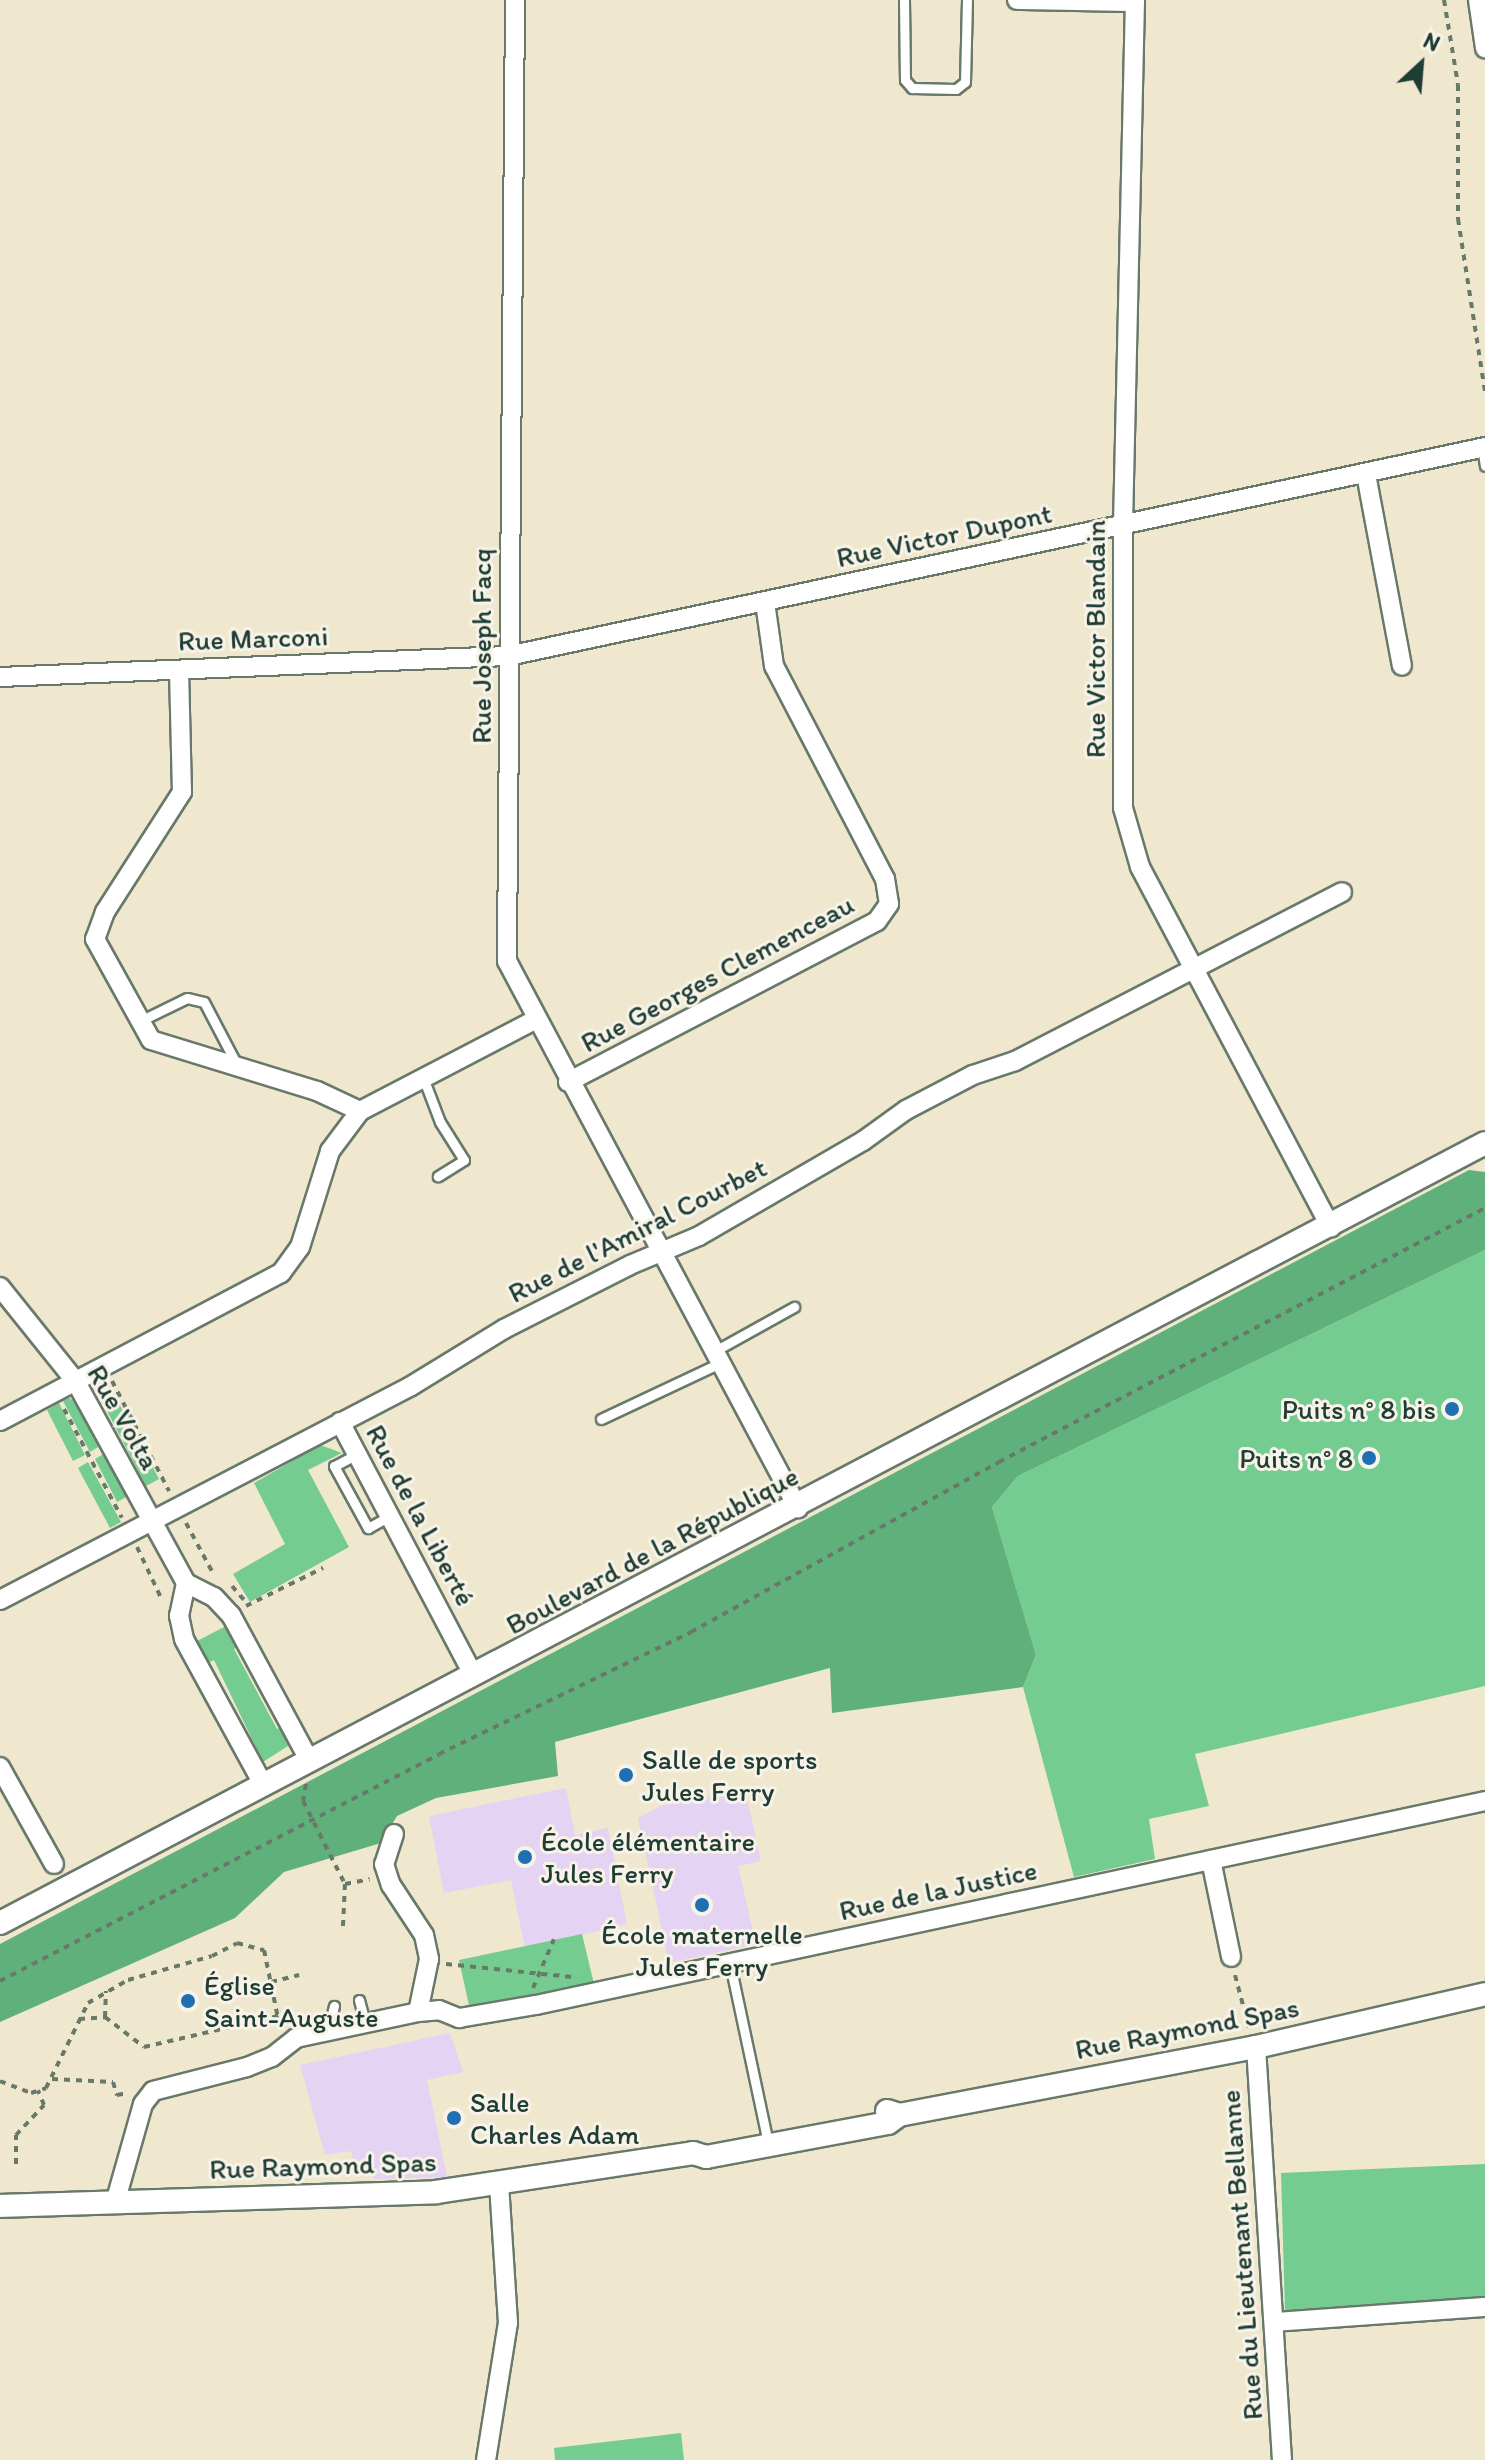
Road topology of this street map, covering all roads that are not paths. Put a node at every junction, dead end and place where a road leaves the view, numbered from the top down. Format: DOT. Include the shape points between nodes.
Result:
graph roads {
  1 [pos="515,0"];
  2 [pos="904,0"];
  3 [pos="967,0"];
  4 [pos="1017,0"];
  5 [pos="1478,0"];
  6 [pos="1135,1"];
  7 [pos="1484,22"];
  8 [pos="1485,48"];
  9 [pos="1484,453"];
  10 [pos="1366,474"];
  11 [pos="1123,525"];
  12 [pos="765,602"];
  13 [pos="508,656"];
  14 [pos="1402,666"];
  15 [pos="179,670"];
  16 [pos="0,677"];
  17 [pos="1342,892"];
  18 [pos="1198,968"];
  19 [pos="535,1020"];
  20 [pos="140,1021"];
  21 [pos="238,1067"];
  22 [pos="424,1080"];
  23 [pos="568,1082"];
  24 [pos="360,1111"];
  25 [pos="1485,1143"];
  26 [pos="438,1176"];
  27 [pos="1331,1227"];
  28 [pos="663,1253"];
  29 [pos="0,1287"];
  30 [pos="794,1307"];
  31 [pos="716,1358"];
  32 [pos="76,1382"];
  33 [pos="601,1419"];
  34 [pos="0,1421"];
  35 [pos="340,1422"];
  36 [pos="357,1454"];
  37 [pos="798,1508"];
  38 [pos="390,1516"];
  39 [pos="151,1521"];
  40 [pos="186,1583"];
  41 [pos="0,1600"];
  42 [pos="474,1676"];
  43 [pos="310,1762"];
  44 [pos="0,1767"];
  45 [pos="264,1786"];
  46 [pos="1485,1801"];
  47 [pos="394,1834"];
  48 [pos="1211,1860"];
  49 [pos="54,1864"];
  50 [pos="0,1923"];
  51 [pos="1231,1957"];
  52 [pos="730,1964"];
  53 [pos="1485,1994"];
  54 [pos="359,2000"];
  55 [pos="334,2006"];
  56 [pos="418,2012"];
  57 [pos="365,2023"];
  58 [pos="328,2031"];
  59 [pos="1256,2047"];
  60 [pos="768,2139"];
  61 [pos="499,2185"];
  62 [pos="115,2203"];
  63 [pos="0,2206"];
  64 [pos="1485,2307"];
  65 [pos="1275,2322"];
  66 [pos="486,2460"];
  67 [pos="1282,2460"];
  1 -- 13 [label="street, Rue Joseph Facq"];
  2 -- 3 [label="lane" via="905,80 912,88 956,89 965,82"];
  4 -- 6 [label="street"];
  5 -- 7 [label="street"];
  6 -- 11 [label="street, Rue Victor Blandain"];
  7 -- 8 [label="street"];
  9 -- 10 [label="street, Rue Victor Dupont"];
  10 -- 11 [label="street, Rue Victor Dupont"];
  10 -- 14 [label="street"];
  11 -- 12 [label="street, Rue Victor Dupont"];
  11 -- 18 [label="street, Rue Victor Blandain" via="1123,808 1128,839"];
  12 -- 13 [label="street, Rue Victor Dupont"];
  12 -- 23 [label="street, Rue Georges Clemenceau" via="774,666 885,879 889,904 877,921"];
  13 -- 15 [label="street, Rue Marconi"];
  13 -- 19 [label="street, Rue Joseph Facq" via="507,961"];
  15 -- 16 [label="street, Rue Marconi"];
  15 -- 20 [label="street" via="182,792 105,912 95,939"];
  17 -- 18 [label="street, Rue de l'Amiral Courbet"];
  18 -- 27 [label="street, Rue Victor Blandain"];
  18 -- 28 [label="street, Rue de l'Amiral Courbet" via="906,1110 863,1141"];
  19 -- 22 [label="street"];
  19 -- 23 [label="street, Rue Joseph Facq"];
  20 -- 21 [label="street" via="151,1040"];
  20 -- 21 [label="lane" via="187,998 204,1002"];
  21 -- 24 [label="street"];
  22 -- 24 [label="street"];
  22 -- 26 [label="lane" via="440,1122 464,1160"];
  23 -- 28 [label="street, Rue Joseph Facq"];
  24 -- 32 [label="street" via="330,1151 300,1247 281,1273"];
  25 -- 27 [label="street, Boulevard de la République"];
  27 -- 37 [label="street, Boulevard de la République"];
  28 -- 31 [label="street, Rue Joseph Facq"];
  28 -- 35 [label="street, Rue de l'Amiral Courbet" via="504,1329"];
  29 -- 32 [label="street, Rue Volta"];
  30 -- 31 [label="lane"];
  31 -- 33 [label="lane"];
  31 -- 37 [label="street, Rue Joseph Facq"];
  32 -- 34 [label="street"];
  32 -- 39 [label="street, Rue Volta"];
  35 -- 36 [label="street, Rue de la Liberté"];
  35 -- 39 [label="street, Rue de l'Amiral Courbet"];
  36 -- 38 [label="street, Rue de la Liberté"];
  36 -- 38 [label="lane" via="334,1466 368,1528"];
  37 -- 42 [label="street, Boulevard de la République"];
  38 -- 42 [label="street, Rue de la Liberté"];
  39 -- 40 [label="street, Rue Volta"];
  39 -- 41 [label="street, Rue de l'Amiral Courbet"];
  40 -- 43 [label="street, Rue Volta" via="242,1610"];
  40 -- 45 [label="street" via="179,1616 184,1639"];
  42 -- 43 [label="street, Boulevard de la République"];
  43 -- 45 [label="street, Boulevard de la République"];
  44 -- 49 [label="street"];
  45 -- 50 [label="street, Boulevard de la République"];
  46 -- 48 [label="street, Rue de la Justice"];
  47 -- 56 [label="street" via="384,1864 424,1935 429,1959"];
  48 -- 51 [label="street"];
  48 -- 52 [label="street, Rue de la Justice"];
  52 -- 56 [label="street, Rue de la Justice" via="459,2018 439,2010"];
  52 -- 60 [label="lane"];
  53 -- 59 [label="street, Rue Raymond Spas"];
  54 -- 57 [label="lane"];
  55 -- 58 [label="lane"];
  56 -- 57 [label="street, Rue de la Justice"];
  57 -- 58 [label="street, Rue de la Justice"];
  58 -- 62 [label="street, Rue de la Justice" via="296,2038 247,2067 153,2091 143,2104"];
  59 -- 60 [label="street, Rue Raymond Spas" via="899,2115 888,2123"];
  59 -- 65 [label="street, Rue du Lieutenant Bellanne"];
  60 -- 61 [label="street, Rue Raymond Spas" via="706,2157 693,2153"];
  61 -- 62 [label="street, Rue Raymond Spas"];
  61 -- 66 [label="street" via="508,2323"];
  62 -- 63 [label="street, Rue Raymond Spas"];
  64 -- 65 [label="street"];
  65 -- 67 [label="street, Rue du Lieutenant Bellanne"];
}
